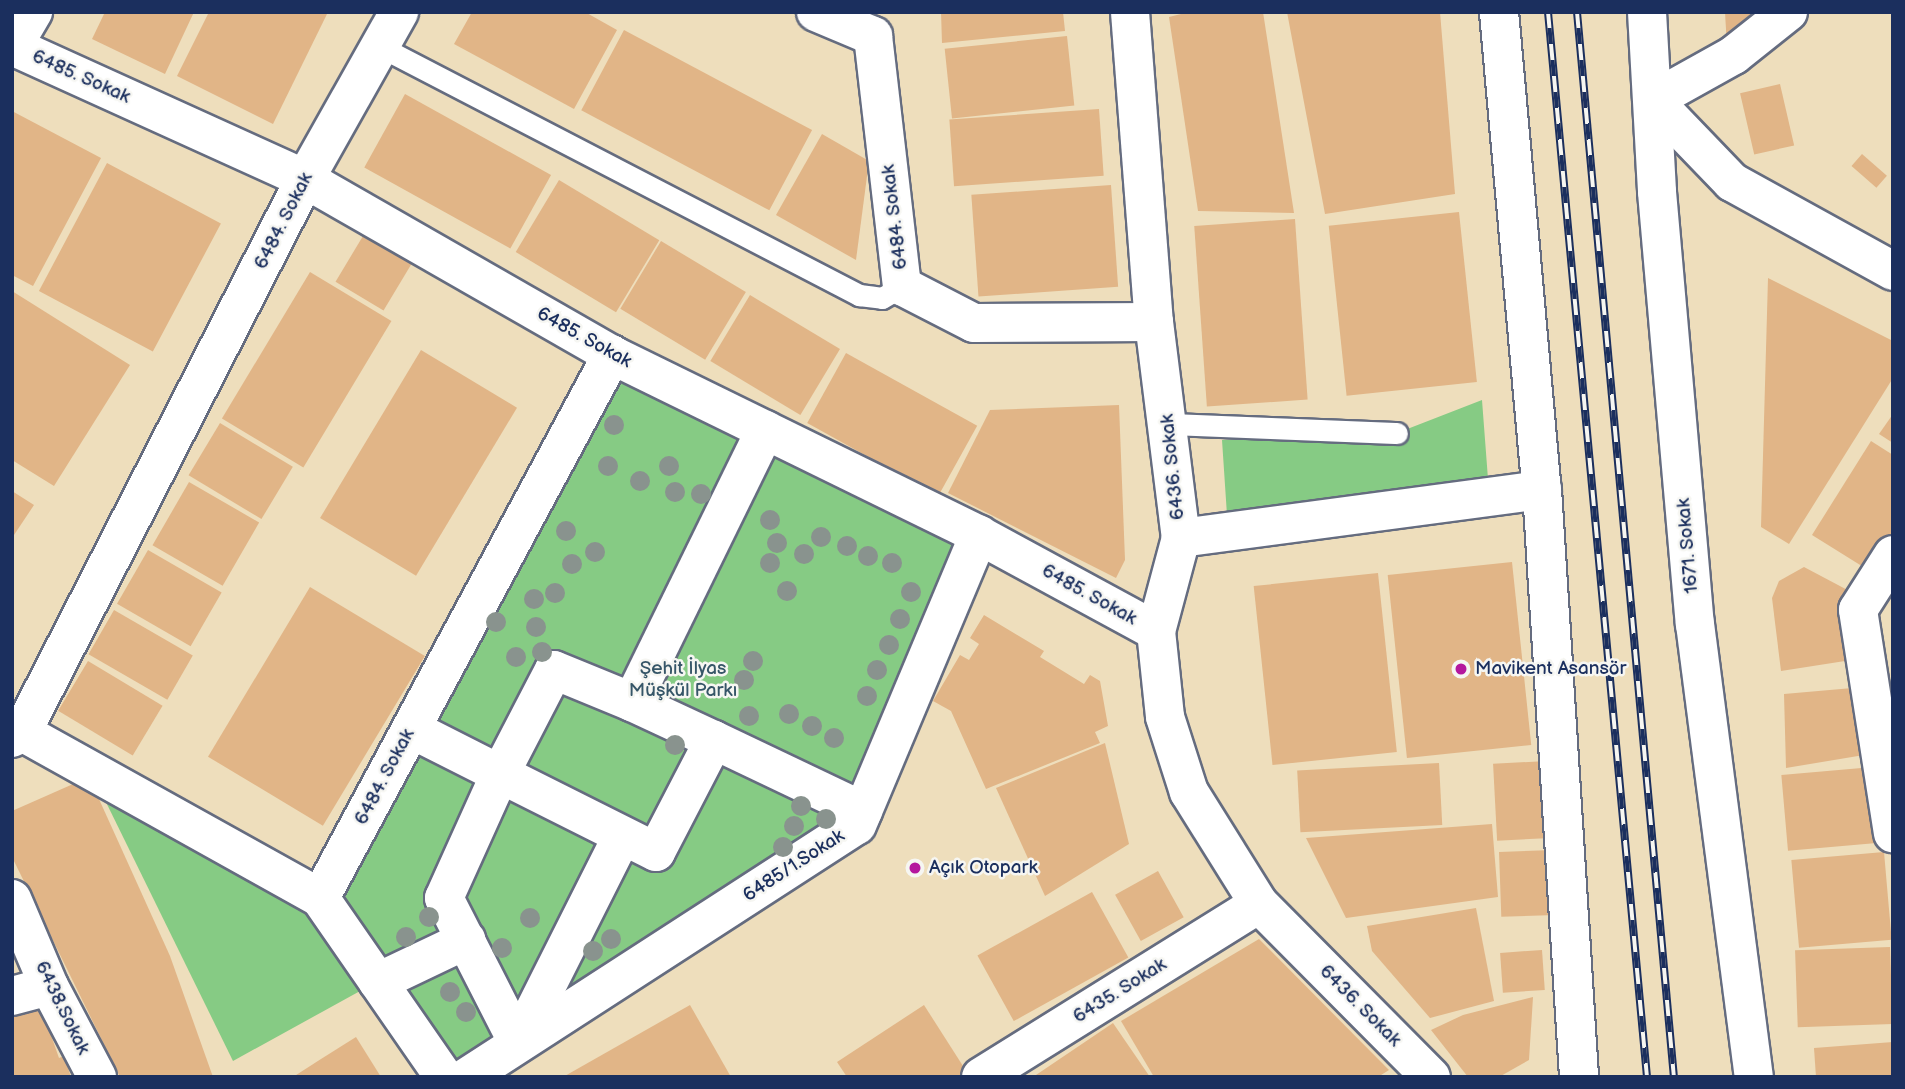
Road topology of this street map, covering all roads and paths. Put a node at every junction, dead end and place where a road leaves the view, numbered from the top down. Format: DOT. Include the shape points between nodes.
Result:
graph roads {
  1 [pos="33,12"];
  2 [pos="399,12"];
  3 [pos="816,12"];
  4 [pos="1130,12"];
  5 [pos="1499,12"];
  6 [pos="1647,12"];
  7 [pos="1788,12"];
  8 [pos="379,46"];
  9 [pos="13,47"];
  10 [pos="1653,100"];
  11 [pos="305,179"];
  12 [pos="1884,253"];
  13 [pos="902,286"];
  14 [pos="1154,322"];
  15 [pos="612,355"];
  16 [pos="1169,424"];
  17 [pos="765,430"];
  18 [pos="1397,433"];
  19 [pos="1542,490"];
  20 [pos="979,535"];
  21 [pos="1181,538"];
  22 [pos="1893,555"];
  23 [pos="1156,631"];
  24 [pos="632,702"];
  25 [pos="411,729"];
  26 [pos="17,735"];
  27 [pos="715,740"];
  28 [pos="500,774"];
  29 [pos="863,811"];
  30 [pos="1893,831"];
  31 [pos="622,836"];
  32 [pos="320,898"];
  33 [pos="12,900"];
  34 [pos="1258,904"];
  35 [pos="466,940"];
  36 [pos="378,982"];
  37 [pos="49,986"];
  38 [pos="12,996"];
  39 [pos="518,1043"];
  40 [pos="97,1077"];
  41 [pos="444,1077"];
  42 [pos="467,1077"];
  43 [pos="981,1077"];
  44 [pos="1432,1077"];
  45 [pos="1579,1077"];
  46 [pos="1754,1077"];
  1 -- 9 [label="street"];
  2 -- 8 [label="street, 6484. Sokak"];
  3 -- 13 [label="street, 6484. Sokak" via="873,36"];
  4 -- 14 [label="street, 6436. Sokak"];
  5 -- 19 [label="street"];
  6 -- 10 [label="street, 1671. Sokak"];
  7 -- 10 [label="street" via="1734,55"];
  8 -- 11 [label="street, 6484. Sokak"];
  8 -- 13 [label="lane" via="859,295 882,298"];
  9 -- 11 [label="street, 6485. Sokak"];
  10 -- 12 [label="street" via="1732,182"];
  10 -- 46 [label="street, 1671. Sokak" via="1695,624"];
  11 -- 15 [label="street, 6485. Sokak"];
  11 -- 26 [label="street, 6484. Sokak"];
  13 -- 14 [label="street, 6484. Sokak" via="974,323"];
  14 -- 16 [label="street, 6436. Sokak"];
  15 -- 17 [label="street, 6485. Sokak"];
  15 -- 25 [label="street, 6484. Sokak"];
  16 -- 18 [label="lane"];
  16 -- 21 [label="street, 6436. Sokak"];
  17 -- 20 [label="street, 6485. Sokak"];
  17 -- 24 [label="street"];
  19 -- 21 [label="street"];
  19 -- 45 [label="street"];
  20 -- 23 [label="street, 6485. Sokak"];
  20 -- 29 [label="street, 6485/1.Sokak"];
  21 -- 23 [label="street, 6436. Sokak"];
  22 -- 30 [label="street" via="1858,610"];
  23 -- 34 [label="street, 6436. Sokak" via="1164,717 1189,792"];
  24 -- 27 [label="street"];
  24 -- 28 [label="street" via="554,670"];
  25 -- 28 [label="street"];
  25 -- 32 [label="street, 6484. Sokak"];
  26 -- 32 [label="street, 6484. Sokak"];
  27 -- 29 [label="street"];
  27 -- 31 [label="street" via="656,852"];
  28 -- 31 [label="street"];
  28 -- 35 [label="street" via="444,898"];
  29 -- 39 [label="street, 6485/1.Sokak" via="857,825"];
  31 -- 39 [label="street"];
  32 -- 36 [label="street"];
  33 -- 37 [label="street, 6438.Sokak"];
  34 -- 43 [label="street, 6435. Sokak"];
  34 -- 44 [label="street, 6436. Sokak"];
  35 -- 36 [label="street"];
  35 -- 39 [label="street"];
  36 -- 41 [label="street"];
  37 -- 38 [label="street"];
  37 -- 40 [label="street, 6438.Sokak"];
  39 -- 42 [label="street, 6485/1.Sokak"];
}
